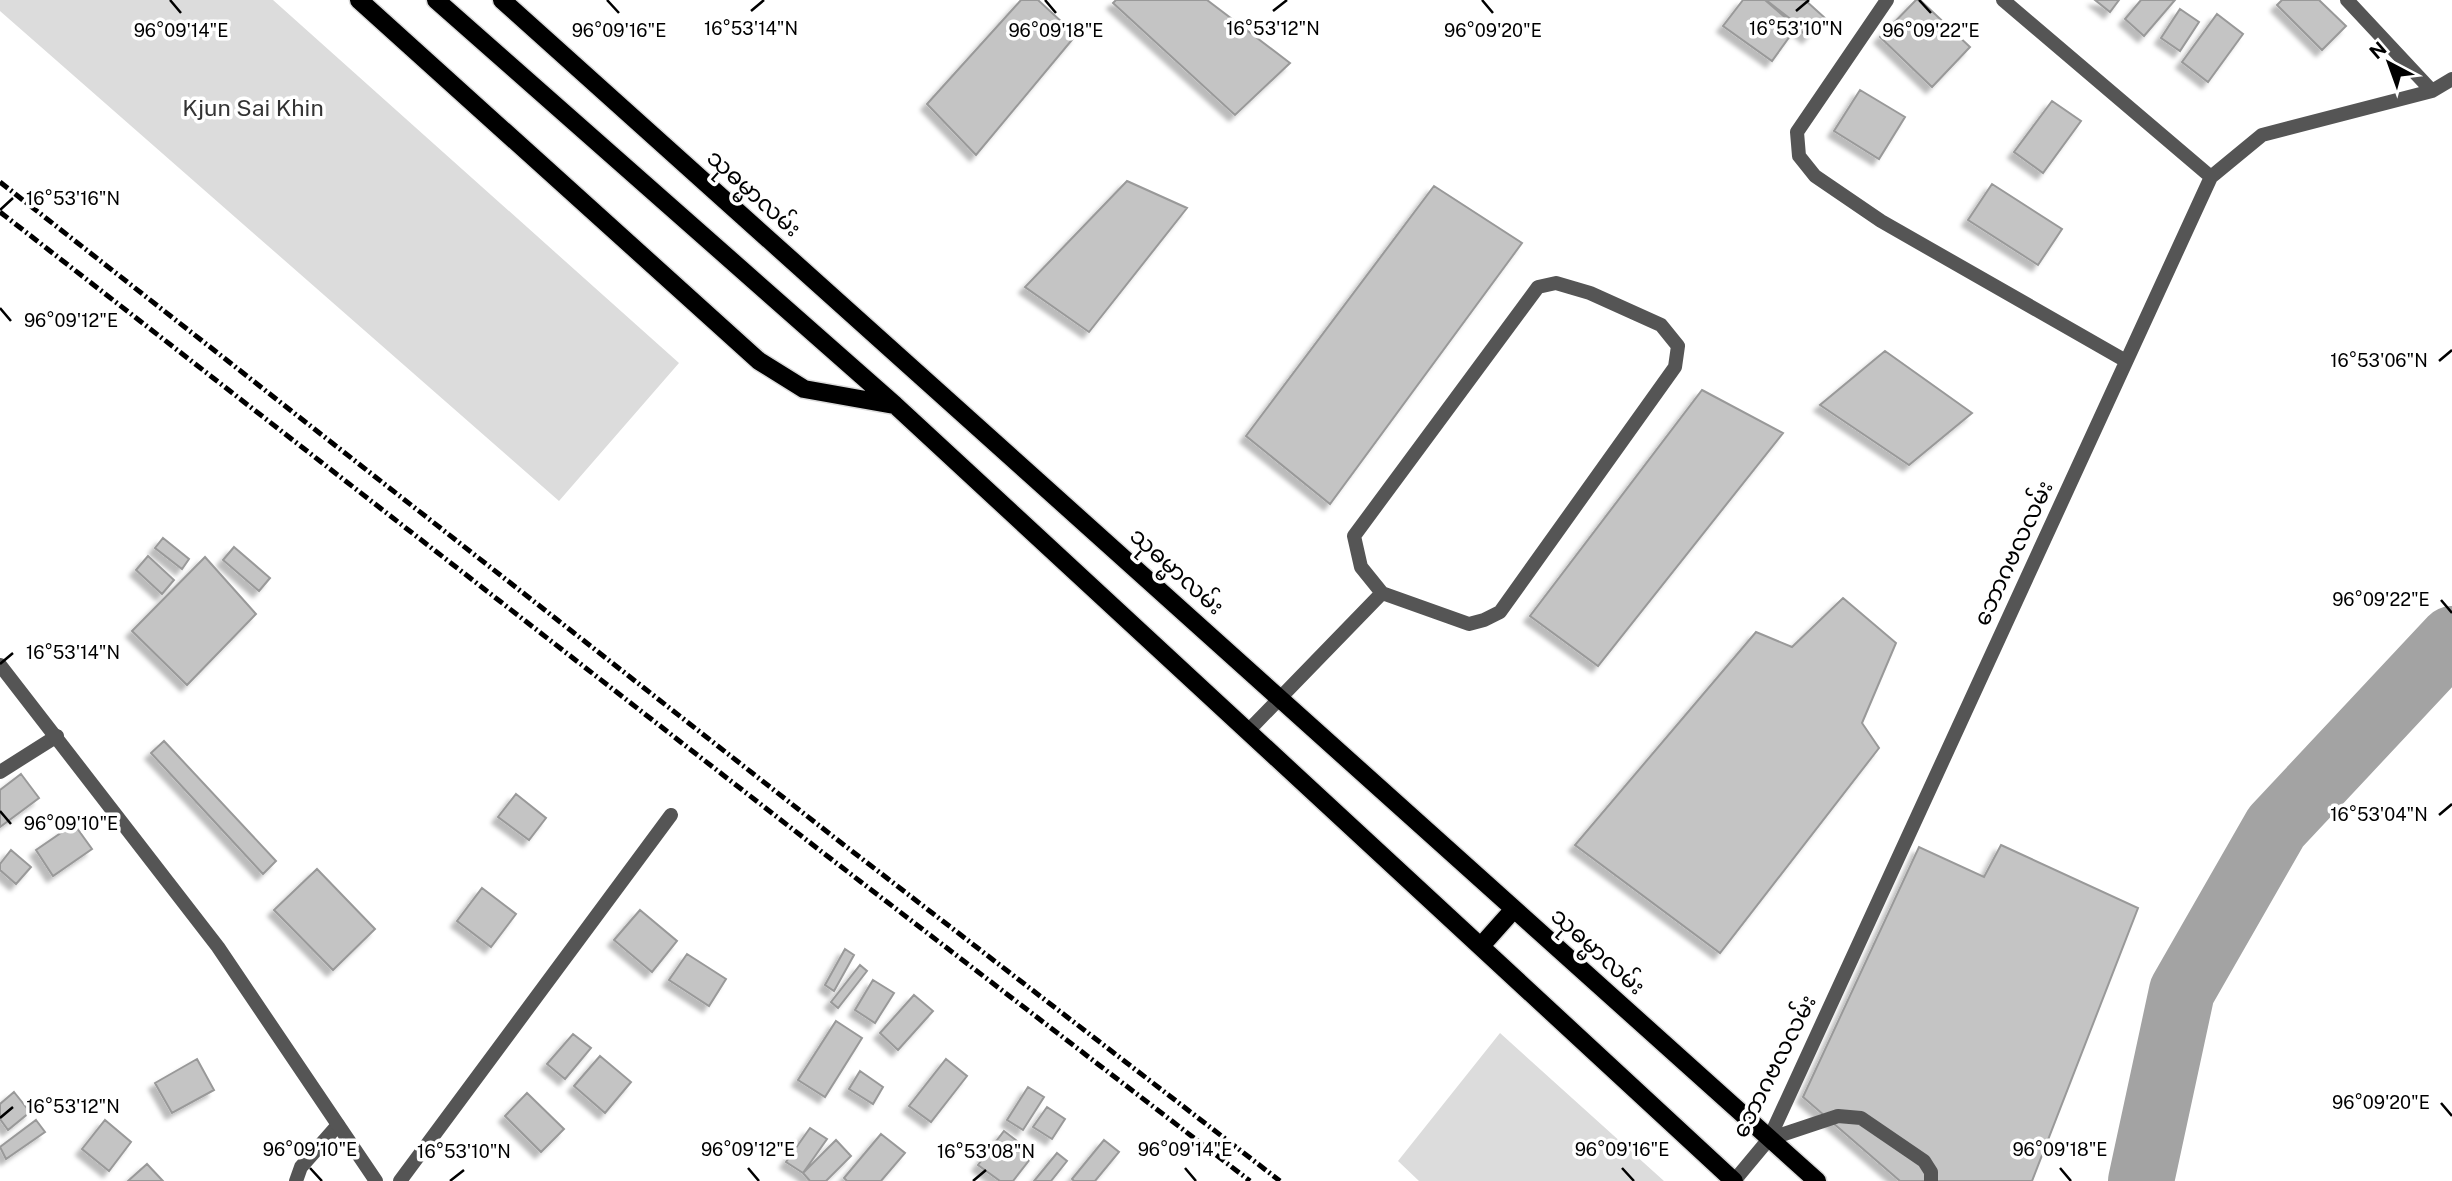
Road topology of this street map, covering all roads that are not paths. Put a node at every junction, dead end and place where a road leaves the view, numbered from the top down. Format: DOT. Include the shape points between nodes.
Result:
graph roads {
  1 [pos="359,0"];
  2 [pos="436,0"];
  3 [pos="1887,0"];
  4 [pos="2003,0"];
  5 [pos="2347,0"];
  6 [pos="511,3"];
  7 [pos="2452,79"];
  8 [pos="2432,91"];
  9 [pos="2211,177"];
  10 [pos="2126,361"];
  11 [pos="895,405"];
  12 [pos="1382,593"];
  13 [pos="0,665"];
  14 [pos="1280,696"];
  15 [pos="1248,731"];
  16 [pos="57,736"];
  17 [pos="0,772"];
  18 [pos="671,815"];
  19 [pos="1514,909"];
  20 [pos="1481,946"];
  21 [pos="338,1125"];
  22 [pos="1769,1139"];
  23 [pos="296,1181"];
  24 [pos="376,1181"];
  25 [pos="400,1181"];
  26 [pos="1734,1181"];
  27 [pos="1817,1181"];
  28 [pos="1931,1181"];
  1 -- 11 [label="main road" via="759,361 804,388"];
  2 -- 11 [label="main road"];
  3 -- 10 [label="street" via="1797,132 1798,156 1815,176 1881,220"];
  4 -- 9 [label="street"];
  5 -- 8 [label="street"];
  6 -- 14 [label="main road, သုဓမ္မာလမ်း"];
  7 -- 8 [label="street, ဘောဂဗလလမ်း"];
  8 -- 9 [label="street, ဘောဂဗလလမ်း" via="2262,135"];
  9 -- 10 [label="street, ဘောဂဗလလမ်း"];
  10 -- 22 [label="street, ဘောဂဗလလမ်း"];
  11 -- 15 [label="main road"];
  12 -- 12 [label="street" via="1362,567 1354,536 1538,288 1556,283 1567,286 1661,325 1678,345 1675,367 1500,611 1469,624"];
  12 -- 14 [label="street"];
  13 -- 16 [label="street"];
  14 -- 15 [label="street"];
  14 -- 19 [label="main road, သုဓမ္မာလမ်း"];
  15 -- 20 [label="main road"];
  16 -- 17 [label="street"];
  16 -- 21 [label="street" via="218,947"];
  18 -- 25 [label="street"];
  19 -- 20 [label="main road"];
  19 -- 22 [label="main road, သုဓမ္မာလမ်း"];
  20 -- 26 [label="main road"];
  21 -- 23 [label="street" via="301,1167"];
  21 -- 24 [label="street"];
  22 -- 26 [label="street, ဘောဂဗလလမ်း"];
  22 -- 27 [label="main road, သုဓမ္မာလမ်း"];
  22 -- 28 [label="street" via="1838,1116 1861,1118 1923,1161 1931,1171"];
}
